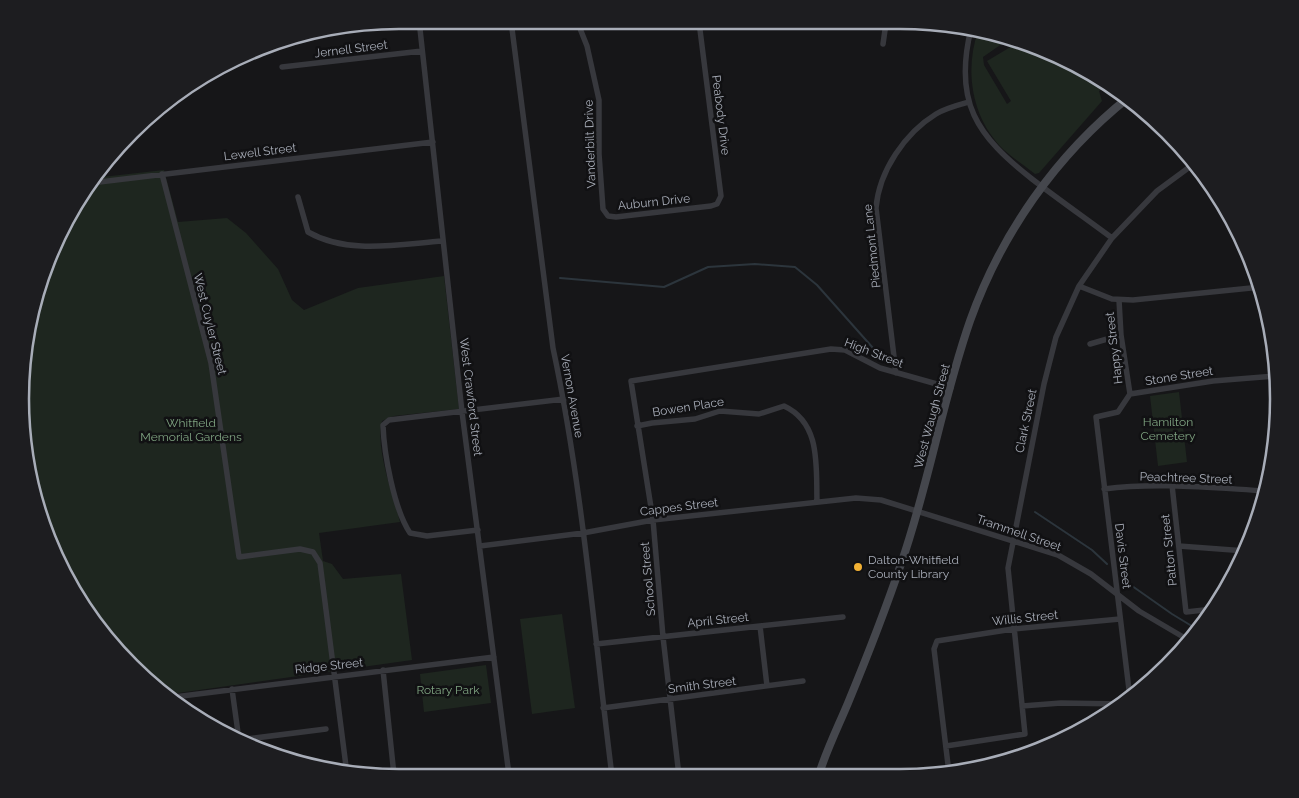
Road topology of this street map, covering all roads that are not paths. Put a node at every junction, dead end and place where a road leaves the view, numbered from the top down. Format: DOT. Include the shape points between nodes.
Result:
graph roads {
  1 [pos="420,29"];
  2 [pos="513,29"];
  3 [pos="580,29"];
  4 [pos="700,29"];
  5 [pos="886,29"];
  6 [pos="970,36"];
  7 [pos="883,44"];
  8 [pos="422,51"];
  9 [pos="282,67"];
  10 [pos="969,102"];
  11 [pos="1122,103"];
  12 [pos="433,142"];
  13 [pos="1189,168"];
  14 [pos="162,174"];
  15 [pos="99,182"];
  16 [pos="1042,187"];
  17 [pos="298,197"];
  18 [pos="711,206"];
  19 [pos="603,209"];
  20 [pos="1112,238"];
  21 [pos="443,241"];
  22 [pos="1079,286"];
  23 [pos="1253,288"];
  24 [pos="1119,300"];
  25 [pos="1121,336"];
  26 [pos="1090,344"];
  27 [pos="896,373"];
  28 [pos="1269,377"];
  29 [pos="631,381"];
  30 [pos="951,388"];
  31 [pos="1130,394"];
  32 [pos="564,399"];
  33 [pos="462,412"];
  34 [pos="1096,417"];
  35 [pos="637,426"];
  36 [pos="1172,485"];
  37 [pos="1104,489"];
  38 [pos="1259,490"];
  39 [pos="881,500"];
  40 [pos="817,501"];
  41 [pos="919,511"];
  42 [pos="653,520"];
  43 [pos="478,530"];
  44 [pos="583,533"];
  45 [pos="1012,539"];
  46 [pos="480,546"];
  47 [pos="1178,546"];
  48 [pos="1238,550"];
  49 [pos="1118,596"];
  50 [pos="1204,610"];
  51 [pos="843,617"];
  52 [pos="1120,618"];
  53 [pos="760,626"];
  54 [pos="1013,629"];
  55 [pos="663,637"];
  56 [pos="1183,637"];
  57 [pos="596,644"];
  58 [pos="494,657"];
  59 [pos="382,670"];
  60 [pos="335,676"];
  61 [pos="803,681"];
  62 [pos="767,686"];
  63 [pos="232,689"];
  64 [pos="1129,690"];
  65 [pos="178,696"];
  66 [pos="670,699"];
  67 [pos="1110,704"];
  68 [pos="1022,706"];
  69 [pos="603,708"];
  70 [pos="326,729"];
  71 [pos="238,732"];
  72 [pos="251,738"];
  73 [pos="946,746"];
  74 [pos="346,765"];
  75 [pos="948,766"];
  76 [pos="393,769"];
  77 [pos="508,769"];
  78 [pos="611,769"];
  79 [pos="678,769"];
  80 [pos="821,769"];
  1 -- 8 [label="street, West Crawford Street"];
  2 -- 32 [label="street, Vernon Avenue" via="551,339"];
  3 -- 19 [label="street, Vanderbilt Drive" via="599,100"];
  4 -- 18 [label="street, Peabody Drive" via="720,196 717,204"];
  5 -- 7 [label="street"];
  6 -- 10 [label="street" via="965,62"];
  8 -- 9 [label="street, Jernell Street"];
  8 -- 12 [label="street, West Crawford Street"];
  10 -- 16 [label="street" via="979,127 995,148"];
  10 -- 27 [label="street, Piedmont Lane" via="938,113 918,128 882,177 876,208"];
  11 -- 16 [label="street, West Waugh Street" via="1082,139"];
  12 -- 14 [label="street, Lewell Street"];
  12 -- 21 [label="street, West Crawford Street"];
  13 -- 20 [label="street, Clark Street" via="1157,191"];
  14 -- 15 [label="street, Lewell Street"];
  14 -- 60 [label="street, West Cuyler Street" via="211,362 239,557 300,549 313,552 320,563"];
  16 -- 20 [label="street"];
  16 -- 30 [label="street, West Waugh Street" via="1015,226 984,285"];
  17 -- 21 [label="street" via="308,232 336,245"];
  18 -- 19 [label="street, Auburn Drive" via="616,217 608,216"];
  20 -- 22 [label="street, Clark Street"];
  21 -- 33 [label="street, West Crawford Street"];
  22 -- 24 [label="street" via="1100,296"];
  22 -- 45 [label="street, Clark Street" via="1050,357"];
  23 -- 24 [label="street"];
  24 -- 25 [label="street, Happy Street"];
  25 -- 26 [label="street"];
  25 -- 31 [label="street, Happy Street"];
  27 -- 29 [label="street, High Street" via="837,349"];
  27 -- 30 [label="street, High Street"];
  28 -- 31 [label="street, Stone Street" via="1213,381"];
  29 -- 35 [label="street, School Street"];
  30 -- 41 [label="street, West Waugh Street"];
  31 -- 34 [label="street, Stone Street" via="1118,412"];
  32 -- 33 [label="street"];
  32 -- 44 [label="street, Vernon Avenue"];
  33 -- 43 [label="street, West Crawford Street"];
  33 -- 43 [label="street" via="389,420 383,425 384,442 403,523 410,534 427,536"];
  34 -- 37 [label="street, Davis Street"];
  35 -- 40 [label="street, Bowen Place" via="695,419 720,411 759,414 784,406 804,420 812,436"];
  35 -- 42 [label="street, School Street"];
  36 -- 37 [label="street, Peachtree Street"];
  36 -- 38 [label="street, Peachtree Street"];
  36 -- 47 [label="street, Patton Street"];
  37 -- 49 [label="street, Davis Street"];
  39 -- 40 [label="street, Cappes Street"];
  39 -- 41 [label="street, Trammell Street"];
  40 -- 42 [label="street, Cappes Street"];
  41 -- 45 [label="street, Trammell Street"];
  41 -- 80 [label="street, West Waugh Street" via="880,625"];
  42 -- 44 [label="street, Cappes Street"];
  42 -- 55 [label="street, School Street"];
  43 -- 46 [label="street, West Crawford Street"];
  44 -- 46 [label="street, Cappes Street"];
  44 -- 57 [label="street, Vernon Avenue"];
  45 -- 49 [label="street, Trammell Street" via="1058,555 1091,574"];
  45 -- 54 [label="street, Clark Street" via="1008,568"];
  46 -- 58 [label="street, West Crawford Street"];
  47 -- 48 [label="street"];
  47 -- 50 [label="street, Patton Street" via="1186,612"];
  49 -- 52 [label="street, Davis Street"];
  49 -- 56 [label="street, Trammell Street"];
  51 -- 53 [label="street, April Street"];
  52 -- 54 [label="street, Willis Street"];
  52 -- 64 [label="street, Davis Street"];
  53 -- 55 [label="street, April Street"];
  53 -- 62 [label="street"];
  54 -- 68 [label="street, Clark Street"];
  54 -- 73 [label="street, Willis Street" via="943,639 935,644"];
  55 -- 57 [label="street, April Street"];
  55 -- 66 [label="street, School Street"];
  57 -- 69 [label="street, Vernon Avenue"];
  58 -- 59 [label="street, Ridge Street"];
  58 -- 77 [label="street, West Crawford Street"];
  59 -- 60 [label="street, Ridge Street"];
  59 -- 76 [label="street"];
  60 -- 63 [label="street, Ridge Street"];
  60 -- 74 [label="street"];
  61 -- 62 [label="street, Smith Street"];
  62 -- 66 [label="street, Smith Street"];
  63 -- 65 [label="street, Ridge Street"];
  63 -- 71 [label="street"];
  66 -- 69 [label="street, Smith Street"];
  66 -- 79 [label="street, School Street"];
  67 -- 68 [label="street"];
  68 -- 73 [label="street, Clark Street" via="1025,734"];
  69 -- 78 [label="street, Vernon Avenue"];
  70 -- 72 [label="street"];
  73 -- 75 [label="street"];
}
